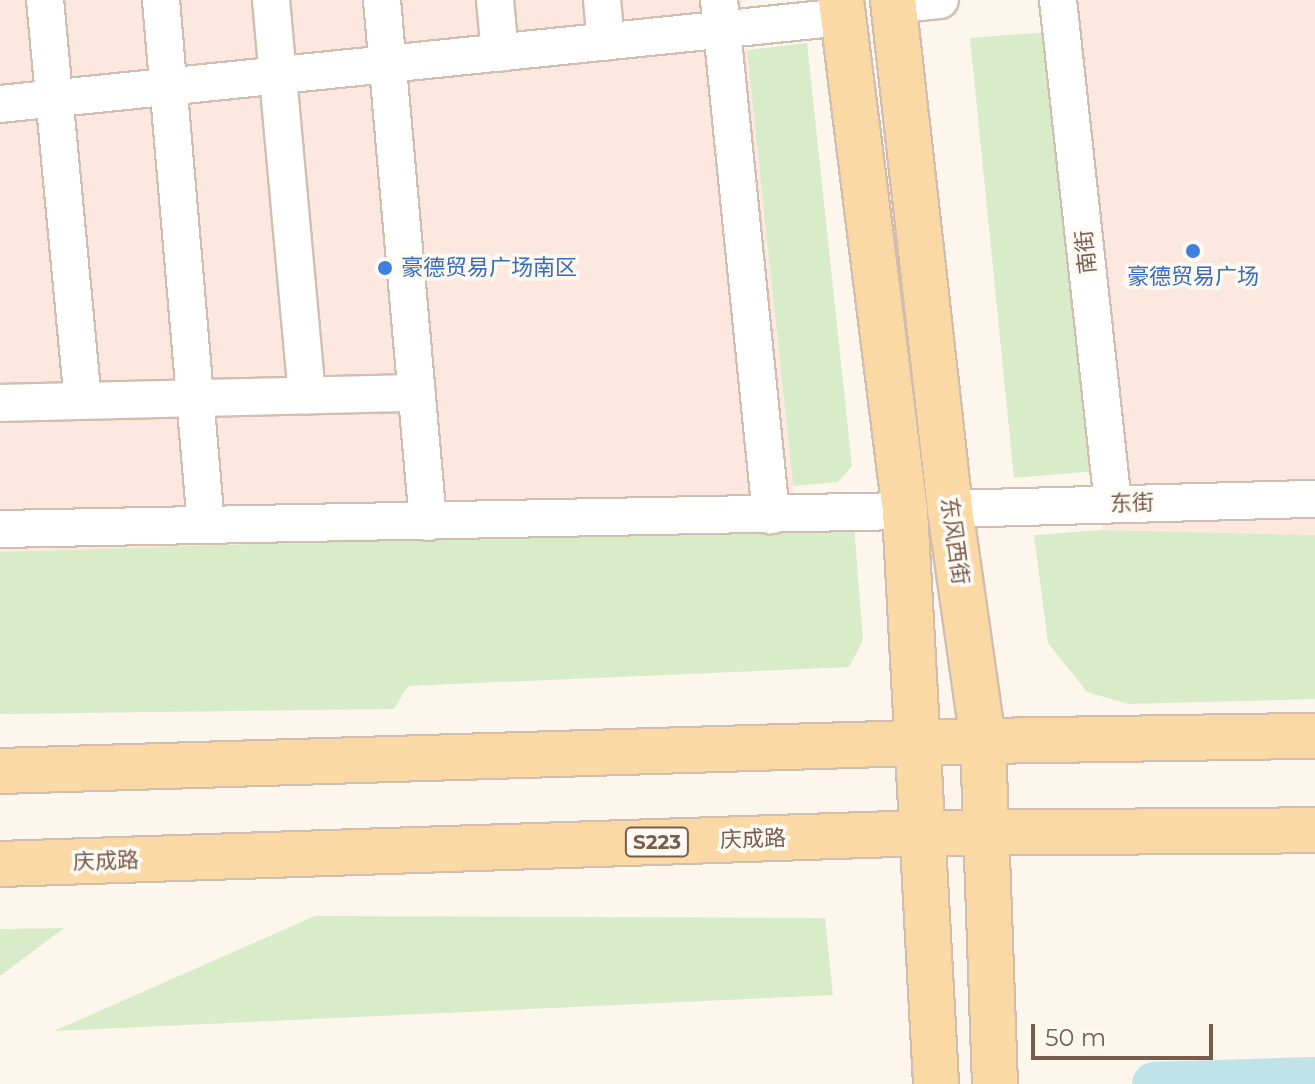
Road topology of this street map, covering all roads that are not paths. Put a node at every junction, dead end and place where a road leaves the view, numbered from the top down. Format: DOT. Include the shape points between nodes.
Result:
graph roads {
  1 [pos="45,0"];
  2 [pos="161,0"];
  3 [pos="271,0"];
  4 [pos="382,0"];
  5 [pos="495,0"];
  6 [pos="602,0"];
  7 [pos="940,0"];
  8 [pos="1058,0"];
  9 [pos="893,2"];
  10 [pos="842,9"];
  11 [pos="721,15"];
  12 [pos="606,42"];
  13 [pos="500,53"];
  14 [pos="389,64"];
  15 [pos="279,75"];
  16 [pos="171,87"];
  17 [pos="55,99"];
  18 [pos="0,104"];
  19 [pos="417,393"];
  20 [pos="307,395"];
  21 [pos="197,398"];
  22 [pos="83,400"];
  23 [pos="0,403"];
  24 [pos="1315,499"];
  25 [pos="1113,504"];
  26 [pos="950,509"];
  27 [pos="905,511"];
  28 [pos="771,515"];
  29 [pos="428,522"];
  30 [pos="206,525"];
  31 [pos="0,529"];
  32 [pos="1315,736"];
  33 [pos="983,741"];
  34 [pos="921,743"];
  35 [pos="0,771"];
  36 [pos="1315,830"];
  37 [pos="923,833"];
  38 [pos="989,835"];
  39 [pos="0,864"];
  40 [pos="936,1074"];
  41 [pos="995,1084"];
  1 -- 17 [label="street"];
  2 -- 16 [label="street"];
  3 -- 15 [label="street"];
  4 -- 14 [label="street"];
  5 -- 13 [label="street"];
  6 -- 12 [label="street"];
  7 -- 9 [label="street"];
  8 -- 25 [label="street, 南街"];
  9 -- 26 [label="main road, 东风西街"];
  10 -- 11 [label="street"];
  10 -- 27 [label="main road, 东风西街"];
  11 -- 12 [label="street"];
  11 -- 28 [label="street"];
  12 -- 13 [label="street"];
  13 -- 14 [label="street"];
  14 -- 15 [label="street"];
  14 -- 19 [label="street"];
  15 -- 16 [label="street"];
  15 -- 20 [label="street"];
  16 -- 17 [label="street"];
  16 -- 21 [label="street"];
  17 -- 18 [label="street"];
  17 -- 22 [label="street"];
  19 -- 20 [label="street"];
  19 -- 29 [label="street"];
  20 -- 21 [label="street"];
  21 -- 22 [label="street"];
  21 -- 30 [label="street"];
  22 -- 23 [label="street"];
  24 -- 25 [label="street, 东街"];
  25 -- 26 [label="street, 东街"];
  26 -- 33 [label="main road, 东风西街"];
  27 -- 28 [label="street"];
  27 -- 34 [label="main road, 东风西街"];
  28 -- 29 [label="street"];
  29 -- 30 [label="street"];
  30 -- 31 [label="street"];
  32 -- 33 [label="main road"];
  33 -- 34 [label="main road"];
  33 -- 38 [label="main road, 东风西街"];
  34 -- 35 [label="main road"];
  34 -- 37 [label="main road, 东风西街"];
  36 -- 38 [label="main road, 庆成路 / S223"];
  37 -- 38 [label="main road, 庆成路 / S223"];
  37 -- 39 [label="main road, 庆成路 / S223"];
  37 -- 40 [label="main road, 东风西街"];
  38 -- 41 [label="main road, 东风西街"];
}
